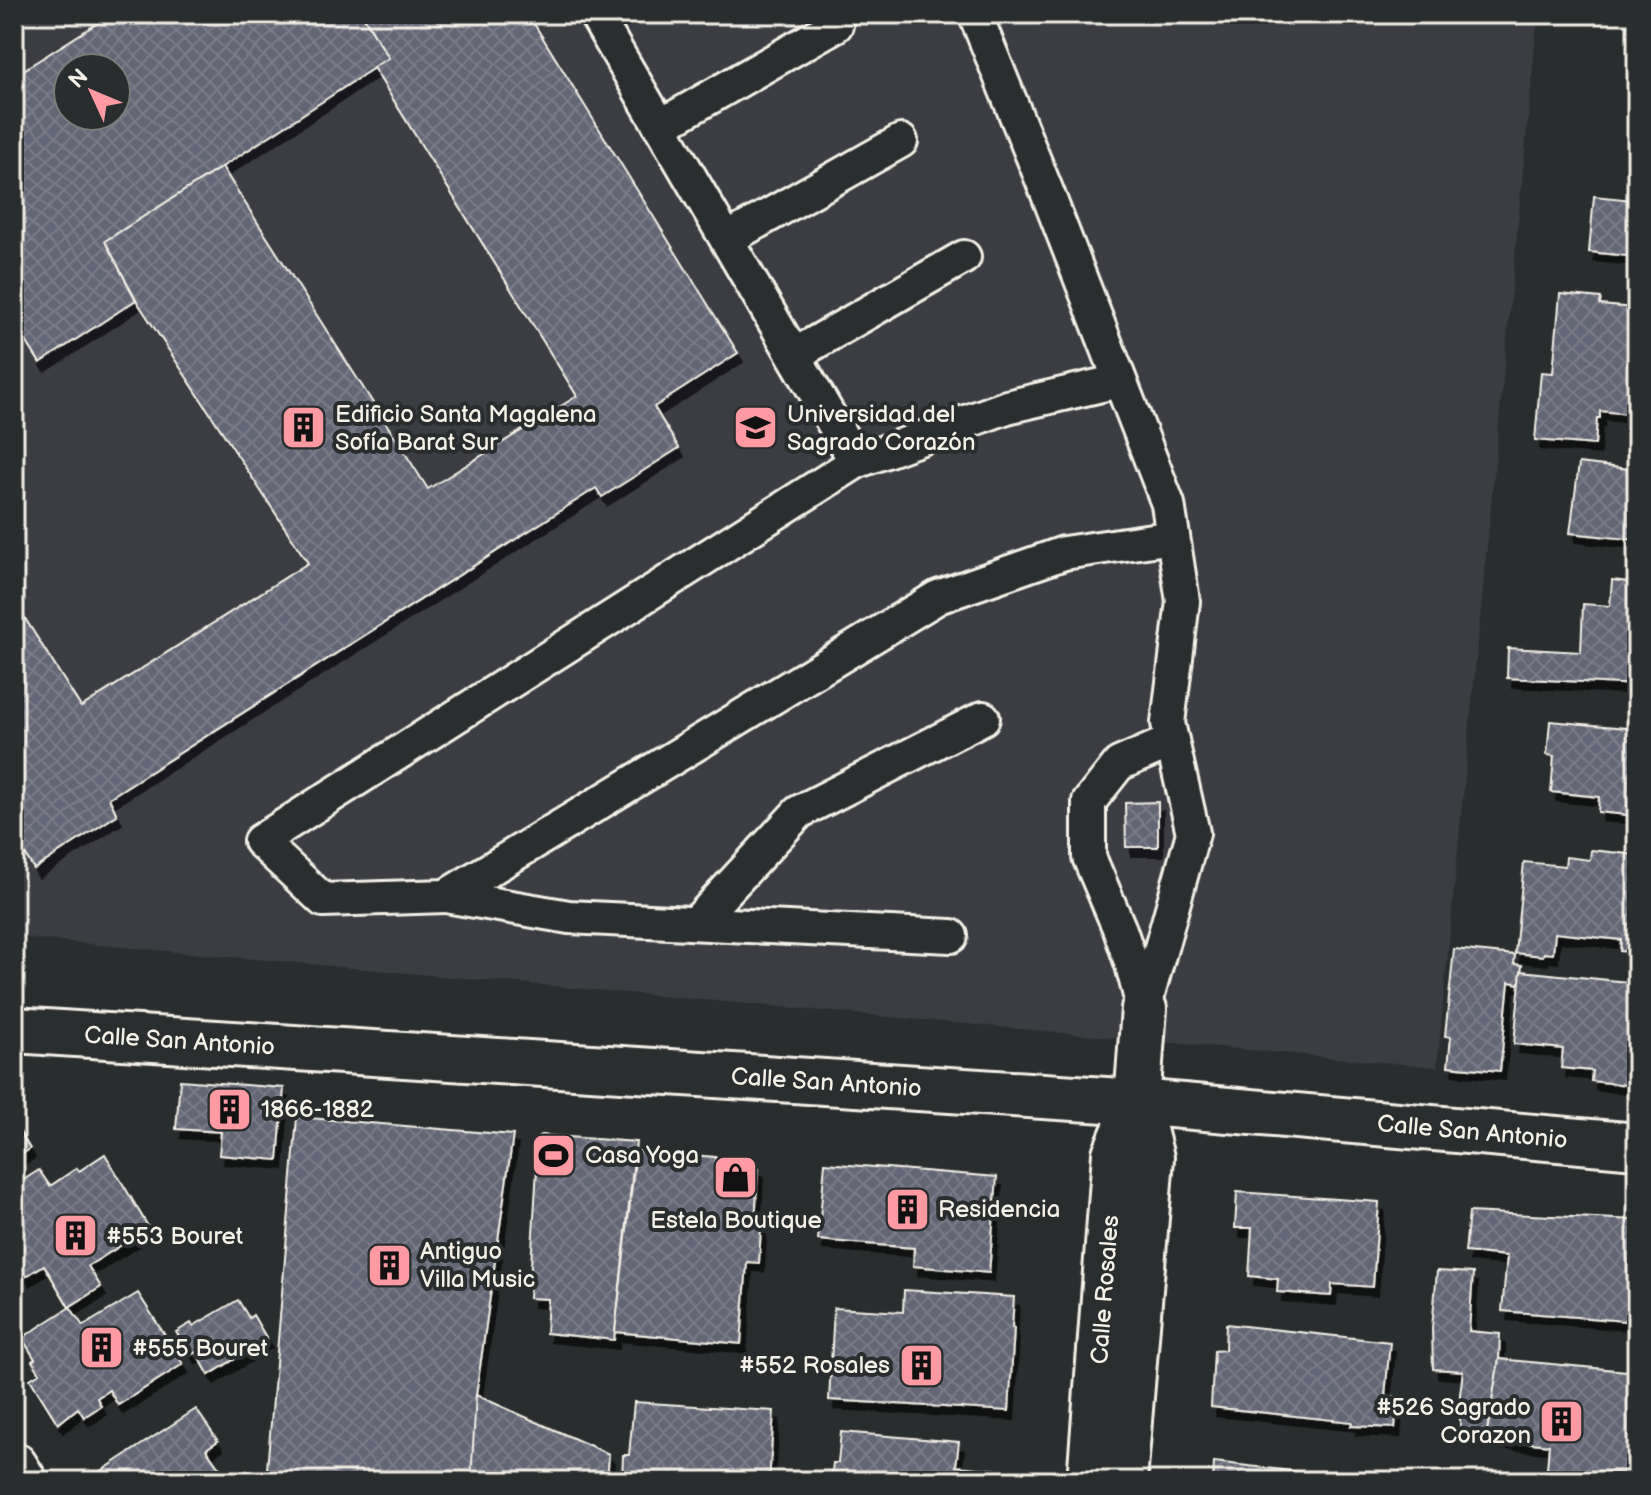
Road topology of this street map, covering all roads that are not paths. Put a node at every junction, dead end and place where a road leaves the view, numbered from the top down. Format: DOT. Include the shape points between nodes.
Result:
graph roads {
  1 [pos="595,14"];
  2 [pos="975,14"];
  3 [pos="836,25"];
  4 [pos="660,126"];
  5 [pos="901,141"];
  6 [pos="727,239"];
  7 [pos="964,257"];
  8 [pos="794,355"];
  9 [pos="1119,381"];
  10 [pos="856,462"];
  11 [pos="1173,537"];
  12 [pos="983,718"];
  13 [pos="1172,741"];
  14 [pos="446,896"];
  15 [pos="696,923"];
  16 [pos="951,936"];
  17 [pos="1144,1009"];
  18 [pos="14,1030"];
  19 [pos="1137,1102"];
  20 [pos="1637,1146"];
  21 [pos="14,1465"];
  22 [pos="24,1481"];
  23 [pos="1090,1481"];
  24 [pos="1124,1481"];
  1 -- 4 [label="lane"];
  2 -- 9 [label="lane"];
  3 -- 4 [label="lane"];
  4 -- 6 [label="lane"];
  5 -- 6 [label="lane"];
  6 -- 8 [label="lane"];
  7 -- 8 [label="lane"];
  8 -- 10 [label="lane"];
  9 -- 10 [label="lane" via="1007,407"];
  9 -- 11 [label="lane" via="1168,504"];
  10 -- 14 [label="lane" via="260,841 323,900"];
  11 -- 13 [label="lane" via="1183,601 1168,723"];
  11 -- 14 [label="lane" via="1064,553 938,597"];
  12 -- 15 [label="lane" via="799,812"];
  13 -- 17 [label="lane" via="1193,833"];
  13 -- 17 [label="lane" via="1119,764 1089,802 1089,857 1120,930"];
  14 -- 15 [label="lane" via="569,917"];
  15 -- 16 [label="lane"];
  17 -- 19 [label="street, Calle Rosales"];
  18 -- 19 [label="street, Calle San Antonio"];
  19 -- 20 [label="street, Calle San Antonio"];
  19 -- 23 [label="street, Calle Rosales" via="1115,1154"];
  19 -- 24 [label="street, Calle Rosales" via="1151,1158"];
  21 -- 22 [label="street"];
}
